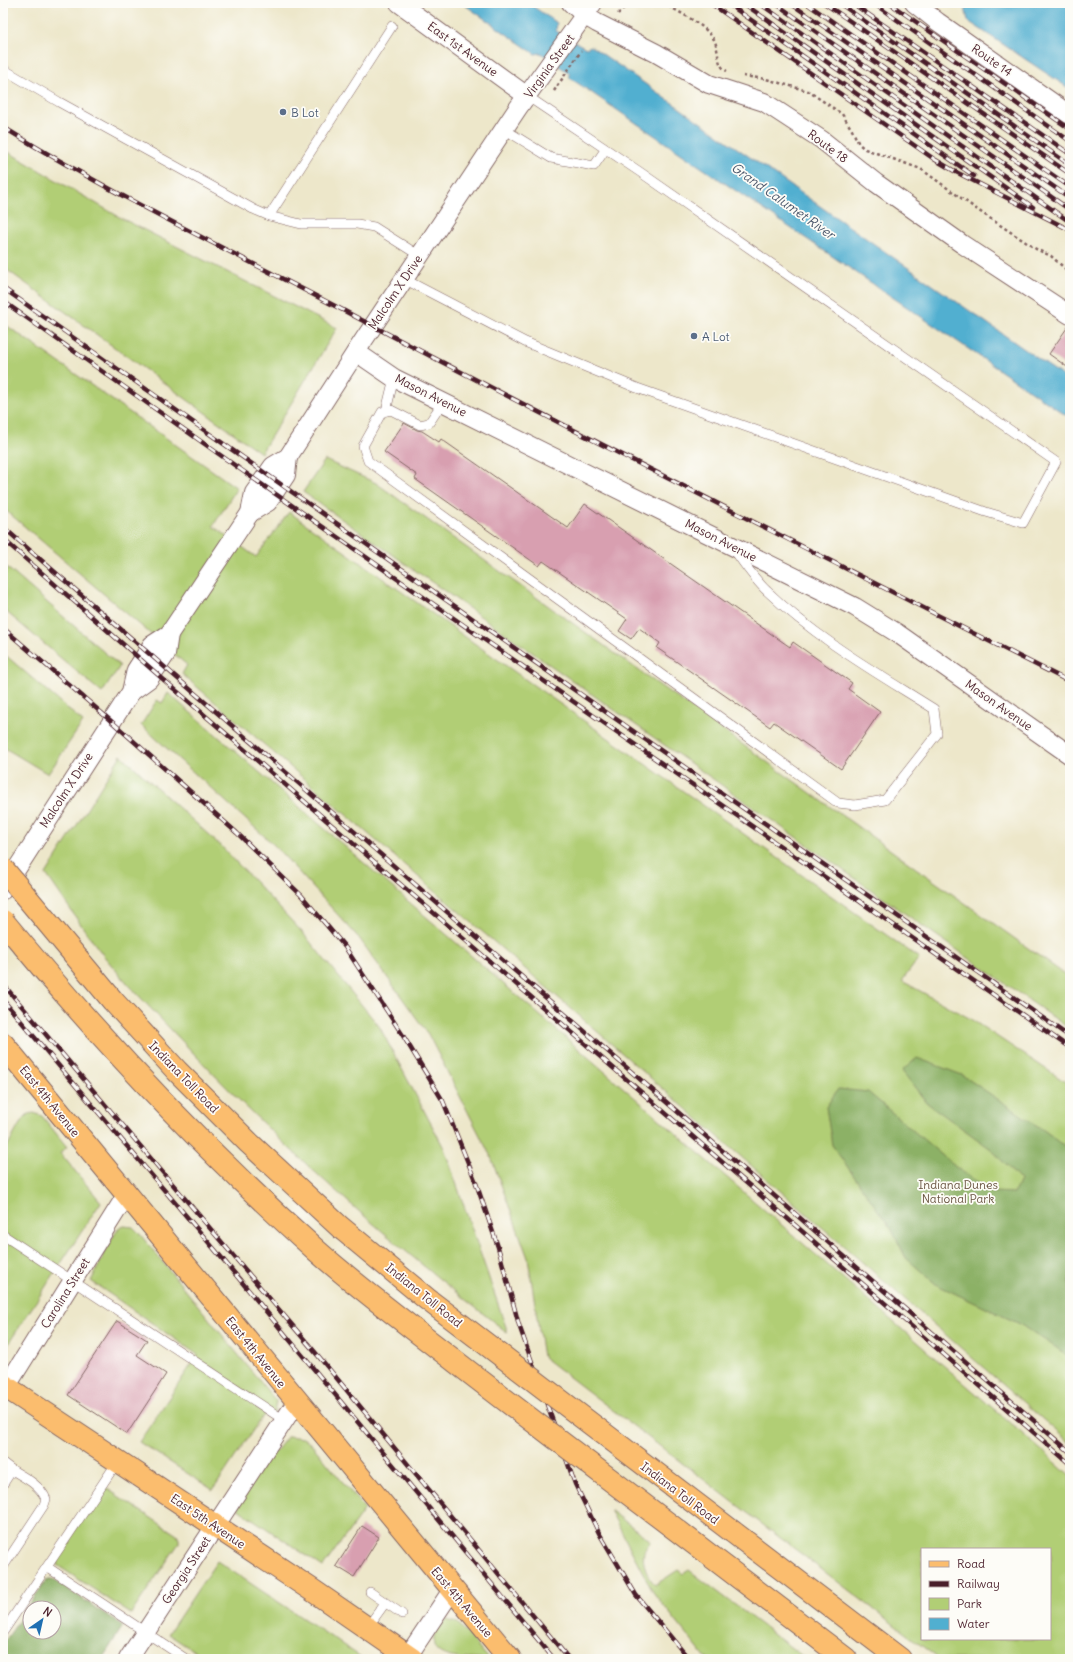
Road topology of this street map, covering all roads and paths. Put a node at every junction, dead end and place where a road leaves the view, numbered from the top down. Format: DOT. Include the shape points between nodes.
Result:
graph roads {
  1 [pos="399,3"];
  2 [pos="628,3"];
  3 [pos="664,3"];
  4 [pos="914,3"];
  5 [pos="583,7"];
  6 [pos="618,14"];
  7 [pos="392,26"];
  8 [pos="585,46"];
  9 [pos="3,69"];
  10 [pos="732,73"];
  11 [pos="739,76"];
  12 [pos="554,91"];
  13 [pos="527,96"];
  14 [pos="1070,115"];
  15 [pos="504,128"];
  16 [pos="606,150"];
  17 [pos="269,216"];
  18 [pos="420,256"];
  19 [pos="1070,273"];
  20 [pos="404,279"];
  21 [pos="1070,315"];
  22 [pos="356,352"];
  23 [pos="394,378"];
  24 [pos="443,402"];
  25 [pos="386,411"];
  26 [pos="729,544"];
  27 [pos="1070,755"];
  28 [pos="3,860"];
  29 [pos="3,869"];
  30 [pos="3,890"];
  31 [pos="33,905"];
  32 [pos="7,927"];
  33 [pos="3,1044"];
  34 [pos="127,1194"];
  35 [pos="3,1235"];
  36 [pos="72,1280"];
  37 [pos="4,1388"];
  38 [pos="297,1401"];
  39 [pos="284,1420"];
  40 [pos="118,1461"];
  41 [pos="3,1463"];
  42 [pos="12,1470"];
  43 [pos="3,1484"];
  44 [pos="215,1525"];
  45 [pos="3,1567"];
  46 [pos="47,1567"];
  47 [pos="452,1590"];
  48 [pos="370,1592"];
  49 [pos="385,1603"];
  50 [pos="402,1614"];
  51 [pos="367,1628"];
  52 [pos="3,1632"];
  53 [pos="146,1632"];
  54 [pos="409,1658"];
  55 [pos="128,1659"];
  56 [pos="186,1659"];
  57 [pos="510,1659"];
  58 [pos="846,1659"];
  59 [pos="900,1659"];
  1 -- 13 [label="street, East 1st Avenue"];
  2 -- 6 [label="path"];
  3 -- 10 [label="path" via="688,17 712,36 716,43 719,63 724,70"];
  4 -- 14 [label="street, Route 14"];
  5 -- 13 [label="street, Virginia Street" via="573,32"];
  5 -- 21 [label="street, Route 18" via="597,23 709,84 764,102 822,140 876,183 962,244"];
  7 -- 17 [label="lane"];
  8 -- 12 [label="path"];
  9 -- 17 [label="lane"];
  11 -- 19 [label="path" via="766,79 808,91 842,114 859,144 865,149 921,169 1036,249 1051,256"];
  13 -- 15 [label="street, Virginia Street"];
  13 -- 16 [label="lane"];
  15 -- 16 [label="lane" via="551,158 594,166"];
  15 -- 18 [label="street, Malcolm X Drive"];
  16 -- 20 [label="lane" via="1056,462 1023,523 638,388 525,342"];
  17 -- 18 [label="lane" via="301,224 374,226"];
  18 -- 20 [label="street, Malcolm X Drive"];
  20 -- 22 [label="street, Malcolm X Drive"];
  22 -- 23 [label="street, Mason Avenue"];
  22 -- 30 [label="street, Malcolm X Drive" via="288,457 286,475 268,502 250,513 169,634 166,654 158,667 149,679 131,692"];
  23 -- 24 [label="street, Mason Avenue"];
  23 -- 25 [label="lane"];
  24 -- 25 [label="lane" via="429,423 420,425 391,410"];
  24 -- 26 [label="street, Mason Avenue"];
  25 -- 26 [label="lane" via="382,412 363,446 368,461 838,803 855,805 885,800 937,734 934,709 840,650 797,618 766,590"];
  26 -- 27 [label="street, Mason Avenue" via="855,607 897,633"];
  28 -- 31 [label="main road, bridge"];
  29 -- 31 [label="main road, Indiana Toll Road, bridge"];
  31 -- 59 [label="main road, Indiana Toll Road, bridge" via="113,1001 177,1071 249,1143 340,1227 433,1304"];
  32 -- 58 [label="main road, bridge" via="154,1093 228,1168 319,1252 491,1389"];
  33 -- 34 [label="main road, East 4th Avenue"];
  34 -- 36 [label="street, Carolina Street"];
  34 -- 38 [label="main road, East 4th Avenue"];
  35 -- 36 [label="lane"];
  36 -- 37 [label="street, Carolina Street"];
  36 -- 39 [label="lane"];
  37 -- 40 [label="main road, East 5th Avenue"];
  38 -- 39 [label="street, Georgia Street"];
  38 -- 47 [label="main road, East 4th Avenue"];
  39 -- 44 [label="street, Georgia Street"];
  40 -- 44 [label="main road, East 5th Avenue"];
  40 -- 46 [label="lane"];
  41 -- 42 [label="lane"];
  42 -- 43 [label="lane"];
  42 -- 45 [label="lane" via="43,1492 46,1499"];
  44 -- 51 [label="main road, East 5th Avenue"];
  44 -- 53 [label="street, Georgia Street"];
  46 -- 52 [label="lane"];
  46 -- 53 [label="lane"];
  47 -- 54 [label="street"];
  47 -- 57 [label="main road, East 4th Avenue"];
  48 -- 49 [label="lane"];
  49 -- 50 [label="lane"];
  49 -- 51 [label="lane"];
  51 -- 54 [label="main road, East 5th Avenue"];
  53 -- 55 [label="street, Georgia Street"];
  53 -- 56 [label="lane"];
}
